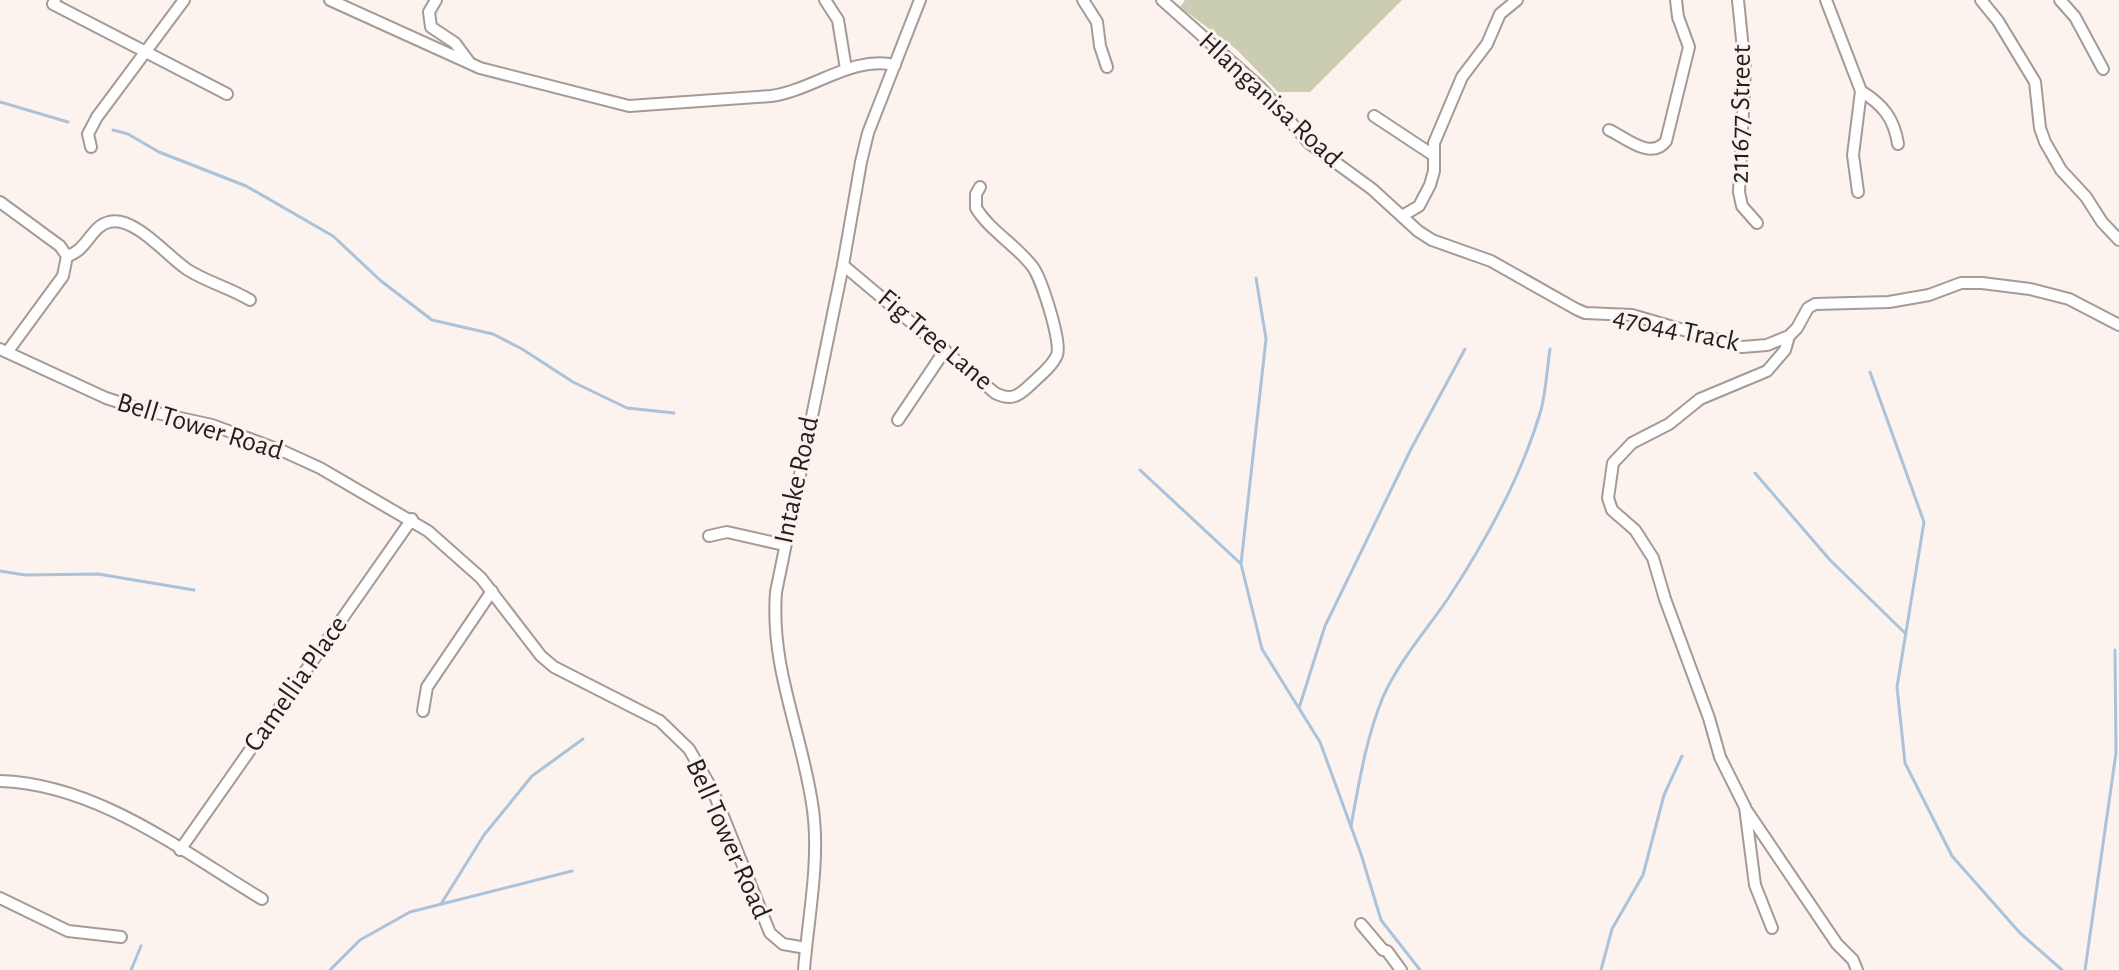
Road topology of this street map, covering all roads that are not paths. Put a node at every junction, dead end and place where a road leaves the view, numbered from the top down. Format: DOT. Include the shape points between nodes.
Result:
graph roads {
  1 [pos="184,0"];
  2 [pos="330,0"];
  3 [pos="436,0"];
  4 [pos="825,0"];
  5 [pos="920,0"];
  6 [pos="1083,0"];
  7 [pos="1162,0"];
  8 [pos="1517,0"];
  9 [pos="1676,0"];
  10 [pos="1738,0"];
  11 [pos="1826,0"];
  12 [pos="1981,0"];
  13 [pos="2060,0"];
  14 [pos="54,2"];
  15 [pos="144,52"];
  16 [pos="470,64"];
  17 [pos="895,65"];
  18 [pos="1107,67"];
  19 [pos="846,69"];
  20 [pos="2103,69"];
  21 [pos="1861,91"];
  22 [pos="227,94"];
  23 [pos="1374,116"];
  24 [pos="1609,130"];
  25 [pos="1898,144"];
  26 [pos="91,147"];
  27 [pos="1433,155"];
  28 [pos="980,187"];
  29 [pos="1858,192"];
  30 [pos="0,202"];
  31 [pos="1402,216"];
  32 [pos="1757,223"];
  33 [pos="2119,240"];
  34 [pos="1459,250"];
  35 [pos="67,256"];
  36 [pos="843,265"];
  37 [pos="250,300"];
  38 [pos="2119,325"];
  39 [pos="1789,336"];
  40 [pos="4,350"];
  41 [pos="945,350"];
  42 [pos="898,420"];
  43 [pos="412,519"];
  44 [pos="709,536"];
  45 [pos="784,545"];
  46 [pos="492,591"];
  47 [pos="423,711"];
  48 [pos="0,781"];
  49 [pos="1745,807"];
  50 [pos="180,850"];
  51 [pos="0,898"];
  52 [pos="262,899"];
  53 [pos="1361,924"];
  54 [pos="1772,928"];
  55 [pos="121,937"];
  56 [pos="806,948"];
  57 [pos="804,970"];
  58 [pos="1401,970"];
  59 [pos="1857,970"];
  1 -- 15 [label="street"];
  2 -- 16 [label="street"];
  3 -- 16 [label="street" via="429,12 431,27 455,43"];
  4 -- 19 [label="street" via="838,20"];
  5 -- 17 [label="street, Intake Road"];
  6 -- 18 [label="street" via="1097,22"];
  7 -- 31 [label="street, Hlanganisa Road" via="1261,88 1309,143"];
  8 -- 27 [label="street" via="1500,14 1483,51 1462,77"];
  9 -- 24 [label="street" via="1689,47 1666,141 1654,149 1630,144"];
  10 -- 32 [label="street, 211677 Street" via="1745,69 1739,192 1742,206"];
  11 -- 21 [label="street"];
  12 -- 33 [label="street" via="2035,82 2040,128 2061,170"];
  13 -- 20 [label="street"];
  14 -- 15 [label="street"];
  15 -- 22 [label="street"];
  15 -- 26 [label="street" via="97,117 88,134"];
  16 -- 19 [label="street" via="641,106 790,93"];
  17 -- 19 [label="street" via="873,62"];
  17 -- 36 [label="street, Intake Road" via="868,133"];
  21 -- 25 [label="street" via="1886,110"];
  21 -- 29 [label="street" via="1853,155"];
  23 -- 27 [label="street"];
  27 -- 31 [label="street" via="1424,198"];
  28 -- 41 [label="street, Fig Tree Lane" via="975,201 980,216 1039,279 1057,354 1020,394 1008,398"];
  30 -- 35 [label="street"];
  31 -- 34 [label="street, Hlanganisa Road" via="1432,240"];
  34 -- 39 [label="street, 47044 Track" via="1491,261 1585,313 1632,315 1742,347"];
  35 -- 37 [label="street" via="115,220 143,234 191,272"];
  35 -- 40 [label="street" via="63,276"];
  36 -- 41 [label="street, Fig Tree Lane"];
  36 -- 45 [label="street, Intake Road"];
  38 -- 39 [label="street" via="2086,305 2052,294 1961,283 1914,298 1815,304"];
  39 -- 49 [label="street" via="1785,350 1767,371 1700,399 1669,424 1632,443 1617,458 1608,498 1653,558 1720,757"];
  40 -- 43 [label="street, Bell Tower Road" via="106,398 212,425 285,452"];
  41 -- 42 [label="street"];
  43 -- 46 [label="street, Bell Tower Road"];
  43 -- 50 [label="street, Camellia Place"];
  44 -- 45 [label="street" via="727,532"];
  45 -- 56 [label="street, Intake Road" via="774,609 777,658 813,813"];
  46 -- 47 [label="street" via="427,687"];
  46 -- 56 [label="street, Bell Tower Road" via="554,667 660,721 681,741 713,791 770,933 783,944"];
  48 -- 50 [label="street" via="91,800"];
  49 -- 54 [label="street" via="1755,885"];
  49 -- 59 [label="street"];
  50 -- 52 [label="street"];
  51 -- 55 [label="street" via="68,931"];
  53 -- 58 [label="street"];
  56 -- 57 [label="street, Intake Road"];
}
